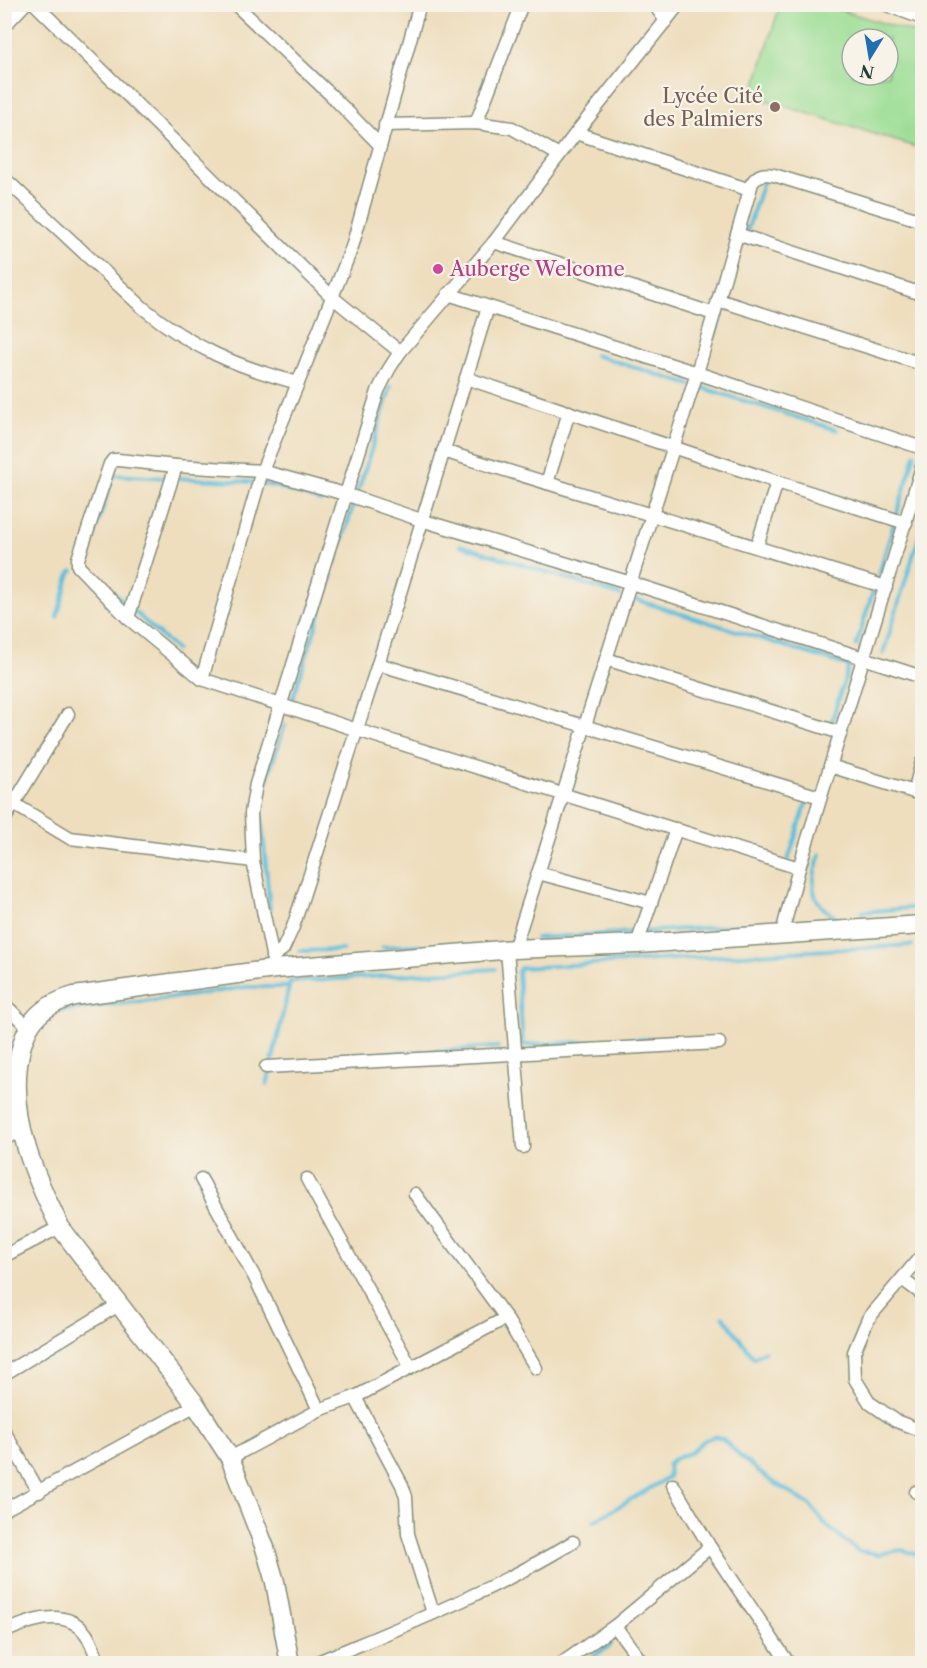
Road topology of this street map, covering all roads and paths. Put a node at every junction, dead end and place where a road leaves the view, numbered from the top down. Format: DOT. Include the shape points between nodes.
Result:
graph roads {
  1 [pos="25,4"];
  2 [pos="35,4"];
  3 [pos="235,4"];
  4 [pos="420,4"];
  5 [pos="522,4"];
  6 [pos="654,4"];
  7 [pos="679,4"];
  8 [pos="889,5"];
  9 [pos="922,18"];
  10 [pos="666,21"];
  11 [pos="4,26"];
  12 [pos="476,123"];
  13 [pos="385,125"];
  14 [pos="576,133"];
  15 [pos="380,145"];
  16 [pos="559,155"];
  17 [pos="4,178"];
  18 [pos="750,190"];
  19 [pos="922,221"];
  20 [pos="737,234"];
  21 [pos="494,242"];
  22 [pos="448,294"];
  23 [pos="922,294"];
  24 [pos="332,297"];
  25 [pos="718,300"];
  26 [pos="488,307"];
  27 [pos="714,314"];
  28 [pos="400,352"];
  29 [pos="922,364"];
  30 [pos="697,373"];
  31 [pos="466,378"];
  32 [pos="298,383"];
  33 [pos="569,412"];
  34 [pos="674,447"];
  35 [pos="922,448"];
  36 [pos="443,451"];
  37 [pos="176,466"];
  38 [pos="922,467"];
  39 [pos="262,471"];
  40 [pos="777,482"];
  41 [pos="547,483"];
  42 [pos="345,494"];
  43 [pos="652,515"];
  44 [pos="421,520"];
  45 [pos="906,523"];
  46 [pos="757,546"];
  47 [pos="631,584"];
  48 [pos="886,587"];
  49 [pos="128,618"];
  50 [pos="606,659"];
  51 [pos="865,659"];
  52 [pos="378,664"];
  53 [pos="922,677"];
  54 [pos="202,679"];
  55 [pos="280,704"];
  56 [pos="68,714"];
  57 [pos="584,727"];
  58 [pos="357,730"];
  59 [pos="841,733"];
  60 [pos="922,762"];
  61 [pos="831,766"];
  62 [pos="918,790"];
  63 [pos="563,793"];
  64 [pos="820,797"];
  65 [pos="14,804"];
  66 [pos="4,820"];
  67 [pos="676,829"];
  68 [pos="253,861"];
  69 [pos="799,868"];
  70 [pos="538,873"];
  71 [pos="651,903"];
  72 [pos="922,925"];
  73 [pos="782,933"];
  74 [pos="637,944"];
  75 [pos="510,949"];
  76 [pos="274,963"];
  77 [pos="4,1004"];
  78 [pos="28,1027"];
  79 [pos="719,1043"];
  80 [pos="515,1054"];
  81 [pos="266,1067"];
  82 [pos="22,1130"];
  83 [pos="4,1139"];
  84 [pos="523,1147"];
  85 [pos="201,1179"];
  86 [pos="307,1179"];
  87 [pos="415,1194"];
  88 [pos="60,1227"];
  89 [pos="922,1255"];
  90 [pos="4,1256"];
  91 [pos="902,1279"];
  92 [pos="922,1294"];
  93 [pos="120,1304"];
  94 [pos="506,1318"];
  95 [pos="410,1366"];
  96 [pos="536,1368"];
  97 [pos="4,1374"];
  98 [pos="354,1396"];
  99 [pos="196,1405"];
  100 [pos="320,1410"];
  101 [pos="4,1431"];
  102 [pos="922,1431"];
  103 [pos="230,1458"];
  104 [pos="673,1485"];
  105 [pos="39,1492"];
  106 [pos="4,1510"];
  107 [pos="573,1542"];
  108 [pos="710,1547"];
  109 [pos="433,1614"];
  110 [pos="615,1626"];
  111 [pos="4,1632"];
  112 [pos="100,1664"];
  113 [pos="290,1664"];
  114 [pos="313,1664"];
  115 [pos="561,1664"];
  116 [pos="643,1664"];
  117 [pos="789,1664"];
  1 -- 11 [label="street"];
  2 -- 24 [label="street"];
  3 -- 15 [label="street"];
  4 -- 13 [label="street"];
  5 -- 12 [label="street"];
  6 -- 10 [label="street"];
  7 -- 10 [label="street"];
  8 -- 9 [label="street"];
  10 -- 14 [label="street"];
  12 -- 13 [label="street"];
  12 -- 16 [label="street" via="512,128"];
  13 -- 15 [label="street"];
  14 -- 16 [label="street"];
  14 -- 18 [label="street"];
  15 -- 24 [label="street" via="352,247"];
  16 -- 21 [label="street"];
  17 -- 32 [label="street" via="165,326 242,367"];
  18 -- 19 [label="street" via="756,177 768,174"];
  18 -- 20 [label="street"];
  20 -- 23 [label="street"];
  20 -- 25 [label="street"];
  21 -- 22 [label="street"];
  21 -- 27 [label="street"];
  22 -- 26 [label="street"];
  22 -- 28 [label="street"];
  24 -- 28 [label="street"];
  24 -- 32 [label="street"];
  25 -- 27 [label="street"];
  25 -- 29 [label="street"];
  26 -- 30 [label="street"];
  26 -- 31 [label="street"];
  27 -- 30 [label="street"];
  28 -- 42 [label="street" via="378,391"];
  30 -- 34 [label="street"];
  30 -- 35 [label="street"];
  31 -- 33 [label="street"];
  31 -- 36 [label="street"];
  32 -- 39 [label="street"];
  33 -- 34 [label="street"];
  33 -- 41 [label="street"];
  34 -- 40 [label="street"];
  34 -- 43 [label="street"];
  36 -- 41 [label="street"];
  36 -- 44 [label="street"];
  37 -- 39 [label="street"];
  37 -- 49 [label="street"];
  37 -- 49 [label="street" via="113,460 78,560 80,570"];
  38 -- 45 [label="street"];
  39 -- 42 [label="street"];
  39 -- 54 [label="street"];
  40 -- 45 [label="street"];
  40 -- 46 [label="street"];
  41 -- 43 [label="street"];
  42 -- 44 [label="street"];
  42 -- 55 [label="street"];
  43 -- 46 [label="street"];
  43 -- 47 [label="street"];
  44 -- 47 [label="street"];
  44 -- 52 [label="street"];
  45 -- 48 [label="street"];
  46 -- 48 [label="street"];
  47 -- 50 [label="street"];
  47 -- 51 [label="street"];
  48 -- 51 [label="street"];
  49 -- 54 [label="street"];
  50 -- 57 [label="street"];
  50 -- 59 [label="street"];
  51 -- 53 [label="street"];
  51 -- 59 [label="street"];
  52 -- 57 [label="street"];
  52 -- 58 [label="street"];
  54 -- 55 [label="street"];
  55 -- 58 [label="street"];
  55 -- 68 [label="street" via="252,803"];
  56 -- 65 [label="street"];
  57 -- 63 [label="street"];
  57 -- 64 [label="street"];
  58 -- 63 [label="street"];
  58 -- 76 [label="street" via="293,927"];
  59 -- 61 [label="street"];
  60 -- 62 [label="street"];
  61 -- 62 [label="street"];
  61 -- 64 [label="street"];
  63 -- 67 [label="street"];
  63 -- 70 [label="street"];
  64 -- 69 [label="street"];
  65 -- 66 [label="street"];
  65 -- 68 [label="street" via="70,838"];
  67 -- 69 [label="street"];
  67 -- 71 [label="street"];
  68 -- 76 [label="street"];
  69 -- 73 [label="street"];
  70 -- 71 [label="street"];
  70 -- 75 [label="street"];
  71 -- 74 [label="street"];
  72 -- 73 [label="main road"];
  73 -- 74 [label="main road"];
  74 -- 75 [label="main road"];
  75 -- 76 [label="main road"];
  75 -- 80 [label="street"];
  76 -- 78 [label="main road" via="74,996 42,1010"];
  77 -- 78 [label="street"];
  78 -- 82 [label="main road" via="17,1074"];
  79 -- 80 [label="street"];
  80 -- 81 [label="street"];
  80 -- 84 [label="street"];
  82 -- 83 [label="street"];
  82 -- 88 [label="main road" via="33,1169"];
  85 -- 100 [label="street"];
  86 -- 95 [label="street"];
  87 -- 94 [label="street"];
  88 -- 90 [label="street"];
  88 -- 93 [label="main road"];
  89 -- 91 [label="street"];
  91 -- 92 [label="street"];
  91 -- 102 [label="street" via="868,1319 854,1352 855,1379 870,1403 896,1421"];
  93 -- 97 [label="street"];
  93 -- 99 [label="main road"];
  94 -- 95 [label="street"];
  94 -- 96 [label="street"];
  95 -- 98 [label="street"];
  98 -- 100 [label="street"];
  98 -- 109 [label="street" via="402,1485 408,1534"];
  99 -- 103 [label="main road"];
  99 -- 105 [label="street"];
  100 -- 103 [label="street"];
  101 -- 105 [label="street"];
  103 -- 113 [label="main road" via="268,1559"];
  104 -- 108 [label="street"];
  105 -- 106 [label="street"];
  107 -- 109 [label="street"];
  108 -- 110 [label="street"];
  108 -- 117 [label="street"];
  109 -- 114 [label="street"];
  110 -- 115 [label="street"];
  110 -- 116 [label="street"];
  111 -- 112 [label="street" via="41,1618 58,1618 85,1634"];
}
